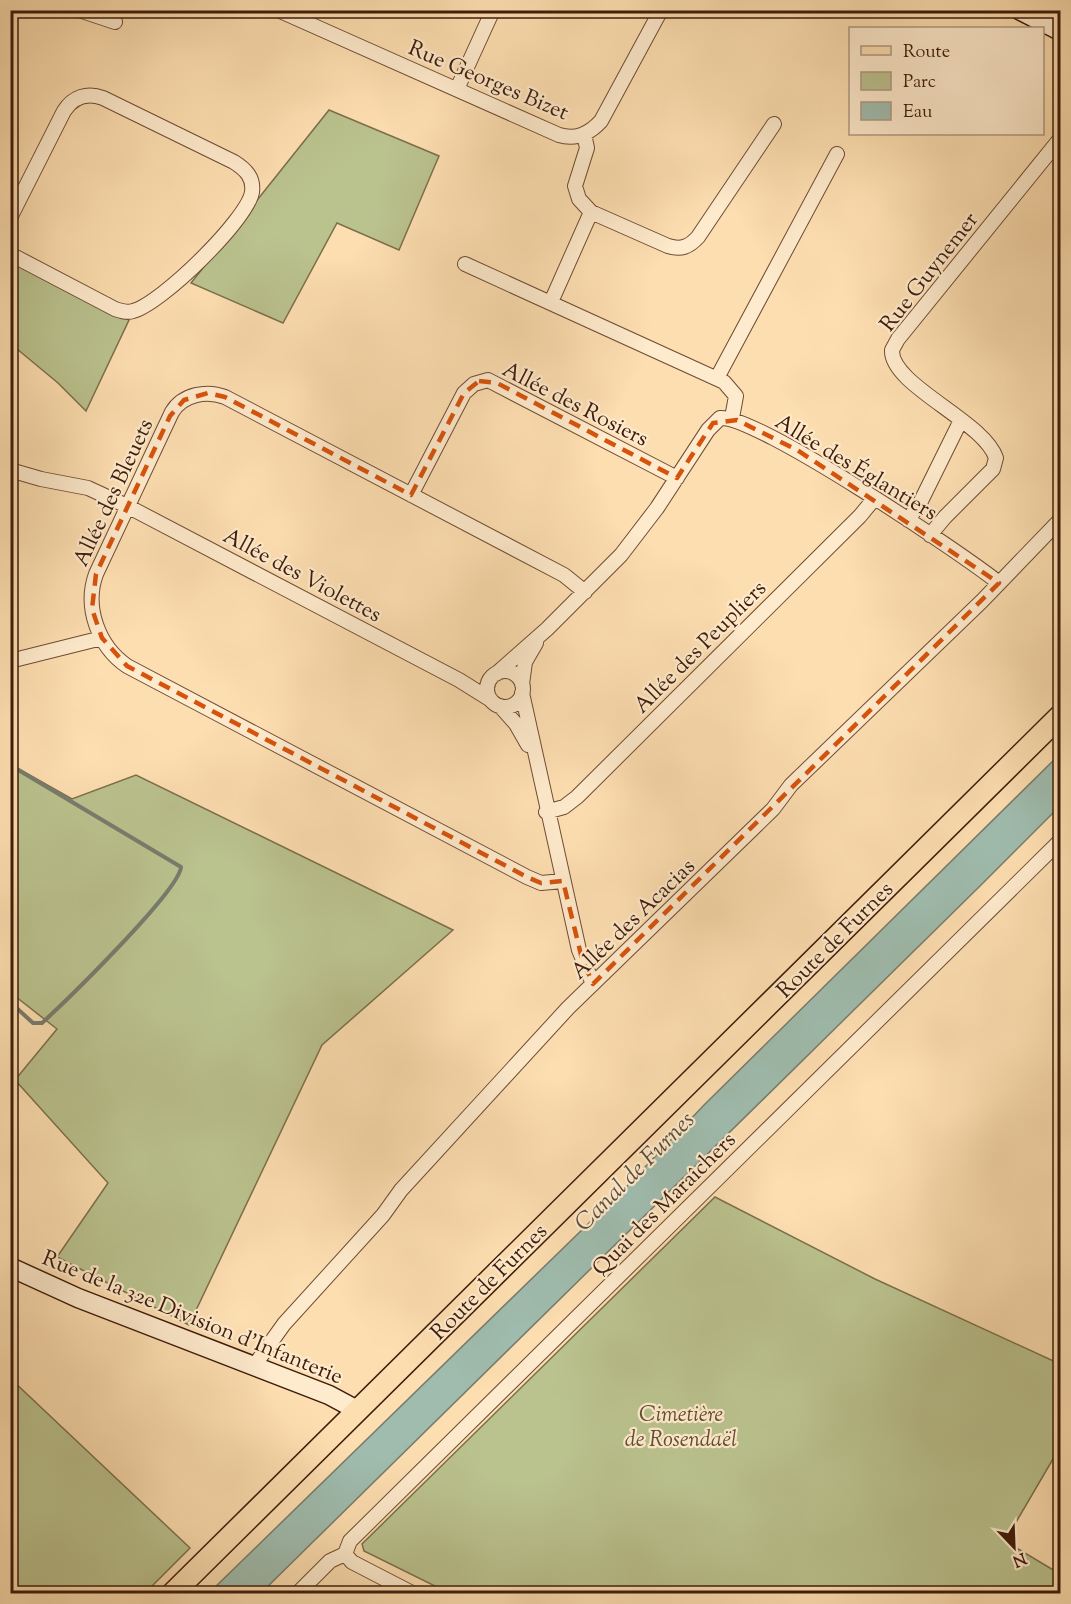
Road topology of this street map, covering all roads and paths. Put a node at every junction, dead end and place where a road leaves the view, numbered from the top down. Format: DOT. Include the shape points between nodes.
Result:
graph roads {
  1 [pos="79,10"];
  2 [pos="278,10"];
  3 [pos="493,10"];
  4 [pos="661,10"];
  5 [pos="1019,10"];
  6 [pos="115,22"];
  7 [pos="1060,31"];
  8 [pos="457,89"];
  9 [pos="774,124"];
  10 [pos="584,134"];
  11 [pos="1060,139"];
  12 [pos="837,154"];
  13 [pos="591,212"];
  14 [pos="10,218"];
  15 [pos="10,254"];
  16 [pos="465,264"];
  17 [pos="551,302"];
  18 [pos="717,378"];
  19 [pos="732,418"];
  20 [pos="961,420"];
  21 [pos="10,470"];
  22 [pos="677,478"];
  23 [pos="411,495"];
  24 [pos="874,499"];
  25 [pos="127,506"];
  26 [pos="908,520"];
  27 [pos="1060,520"];
  28 [pos="930,535"];
  29 [pos="999,583"];
  30 [pos="585,592"];
  31 [pos="547,629"];
  32 [pos="102,638"];
  33 [pos="11,660"];
  34 [pos="493,676"];
  35 [pos="459,680"];
  36 [pos="522,689"];
  37 [pos="495,703"];
  38 [pos="1060,716"];
  39 [pos="536,766"];
  40 [pos="546,812"];
  41 [pos="1060,841"];
  42 [pos="562,881"];
  43 [pos="593,984"];
  44 [pos="10,1267"];
  45 [pos="254,1366"];
  46 [pos="357,1410"];
  47 [pos="345,1554"];
  48 [pos="172,1593"];
  49 [pos="297,1593"];
  50 [pos="414,1593"];
  1 -- 6 [label="street"];
  2 -- 8 [label="street, Rue Georges Bizet"];
  3 -- 8 [label="street"];
  4 -- 10 [label="street" via="601,121"];
  5 -- 7 [label="main road"];
  8 -- 10 [label="street, Rue Georges Bizet" via="559,135"];
  9 -- 13 [label="street" via="689,246 668,246"];
  10 -- 13 [label="street" via="587,148 575,186"];
  11 -- 20 [label="street, Rue Guynemer" via="892,350 898,370"];
  12 -- 18 [label="street"];
  13 -- 17 [label="street"];
  14 -- 15 [label="street" via="64,111 73,100 86,95 103,98 234,162 247,172 252,184 244,207 195,267 135,311 115,309"];
  16 -- 17 [label="street"];
  17 -- 18 [label="street"];
  18 -- 19 [label="street" via="734,392"];
  19 -- 22 [label="street" via="720,418 713,423"];
  19 -- 24 [label="street, Allée des Églantiers" via="789,446"];
  20 -- 26 [label="street"];
  20 -- 28 [label="street" via="991,448 995,465"];
  21 -- 25 [label="street, Allée des Violettes" via="88,488"];
  22 -- 23 [label="street, Allée des Rosiers" via="488,380 474,384 464,393"];
  22 -- 30 [label="street" via="632,541"];
  23 -- 25 [label="street, Allée des Bleuets" via="225,397 208,393 190,397 175,408"];
  23 -- 30 [label="street, Allée des Bleuets" via="564,575"];
  24 -- 26 [label="street, Allée des Églantiers"];
  24 -- 40 [label="street, Allée des Peupliers" via="577,797 564,807"];
  25 -- 32 [label="street, Allée des Bleuets" via="93,585 92,609"];
  25 -- 35 [label="street, Allée des Violettes"];
  26 -- 28 [label="street, Allée des Églantiers"];
  27 -- 29 [label="street, Allée des Acacias"];
  28 -- 29 [label="street, Allée des Églantiers"];
  29 -- 43 [label="street, Allée des Acacias" via="905,678 869,707 791,785 773,809"];
  30 -- 31 [label="street"];
  31 -- 34 [label="street"];
  31 -- 36 [label="street" via="526,657"];
  32 -- 33 [label="street"];
  32 -- 42 [label="street, Allée des Bleuets" via="115,656 139,672 505,866 542,883"];
  34 -- 35 [label="street, Allée des Violettes" via="475,683"];
  34 -- 36 [label="street" via="511,673"];
  34 -- 37 [label="street" via="487,692"];
  35 -- 37 [label="street, Allée des Violettes"];
  36 -- 37 [label="street" via="514,704"];
  36 -- 39 [label="street"];
  37 -- 39 [label="street" via="523,734"];
  38 -- 46 [label="main road, Route de Furnes"];
  39 -- 40 [label="street"];
  40 -- 42 [label="street"];
  41 -- 47 [label="street, Quai des Maraîchers" via="358,1532 347,1544"];
  42 -- 43 [label="street" via="582,959"];
  43 -- 45 [label="street, Allée des Acacias" via="401,1190 284,1324"];
  44 -- 45 [label="main road, Rue de la 32e Division d'Infanterie" via="63,1292"];
  45 -- 46 [label="main road, Rue de la 32e Division d'Infanterie"];
  46 -- 48 [label="main road, Route de Furnes"];
  47 -- 49 [label="street, Quai des Maraîchers" via="330,1561"];
  47 -- 50 [label="street" via="352,1562"];
}
